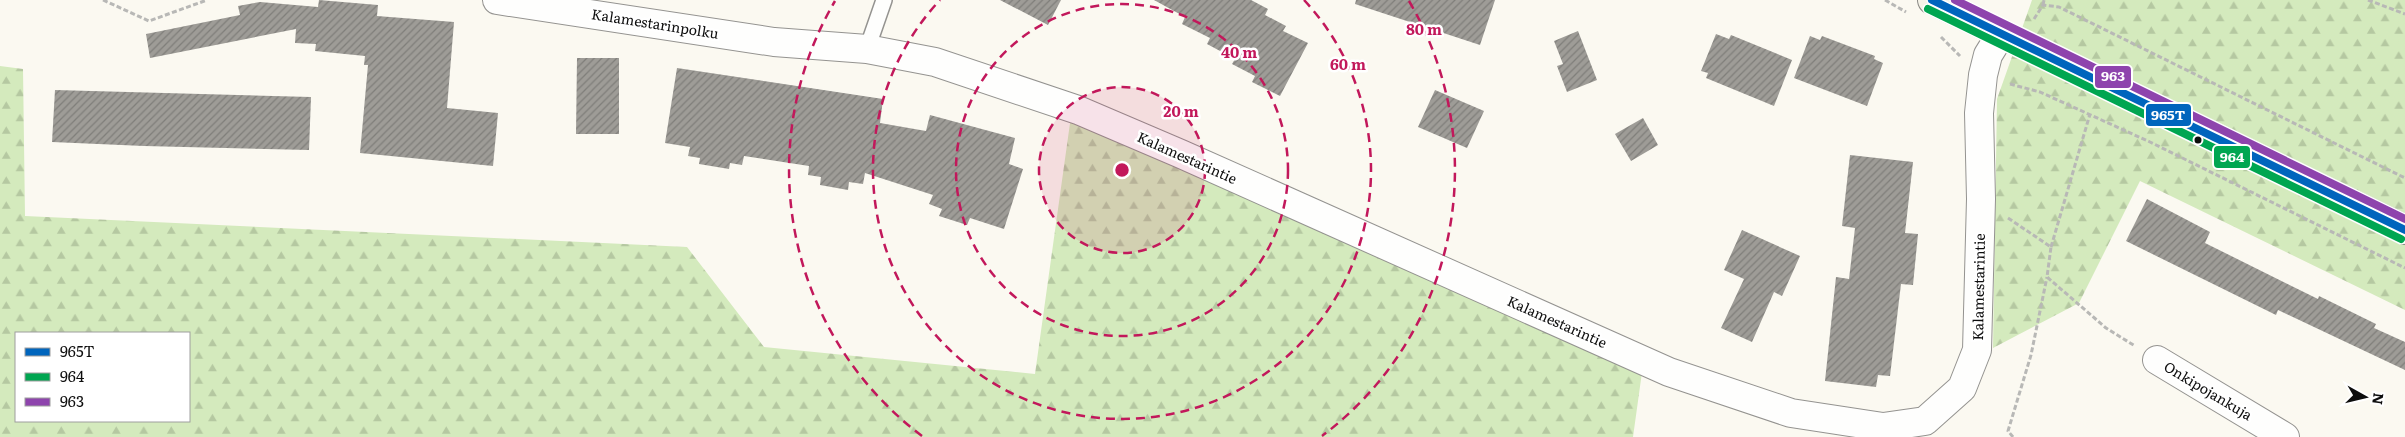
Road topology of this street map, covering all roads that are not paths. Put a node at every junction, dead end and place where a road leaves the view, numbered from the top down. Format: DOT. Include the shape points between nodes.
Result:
graph roads {
  1 [pos="497,0"];
  2 [pos="884,0"];
  3 [pos="1932,0"];
  4 [pos="2012,40"];
  5 [pos="814,44"];
  6 [pos="867,49"];
  7 [pos="2405,230"];
  8 [pos="2157,360"];
  9 [pos="2285,437"];
  1 -- 5 [label="street, Kalamestarinpolku" via="774,42"];
  2 -- 6 [label="lane"];
  3 -- 4 [label="street"];
  4 -- 6 [label="street, Kalamestarintie" via="1988,55 1983,75 1979,113 1981,199 1977,350 1962,388 1925,421 1883,427 1791,413 1669,372 1078,110 936,62"];
  4 -- 7 [label="street"];
  5 -- 6 [label="street, Kalamestarintie"];
  8 -- 9 [label="street, Onkipojankuja"];
}
